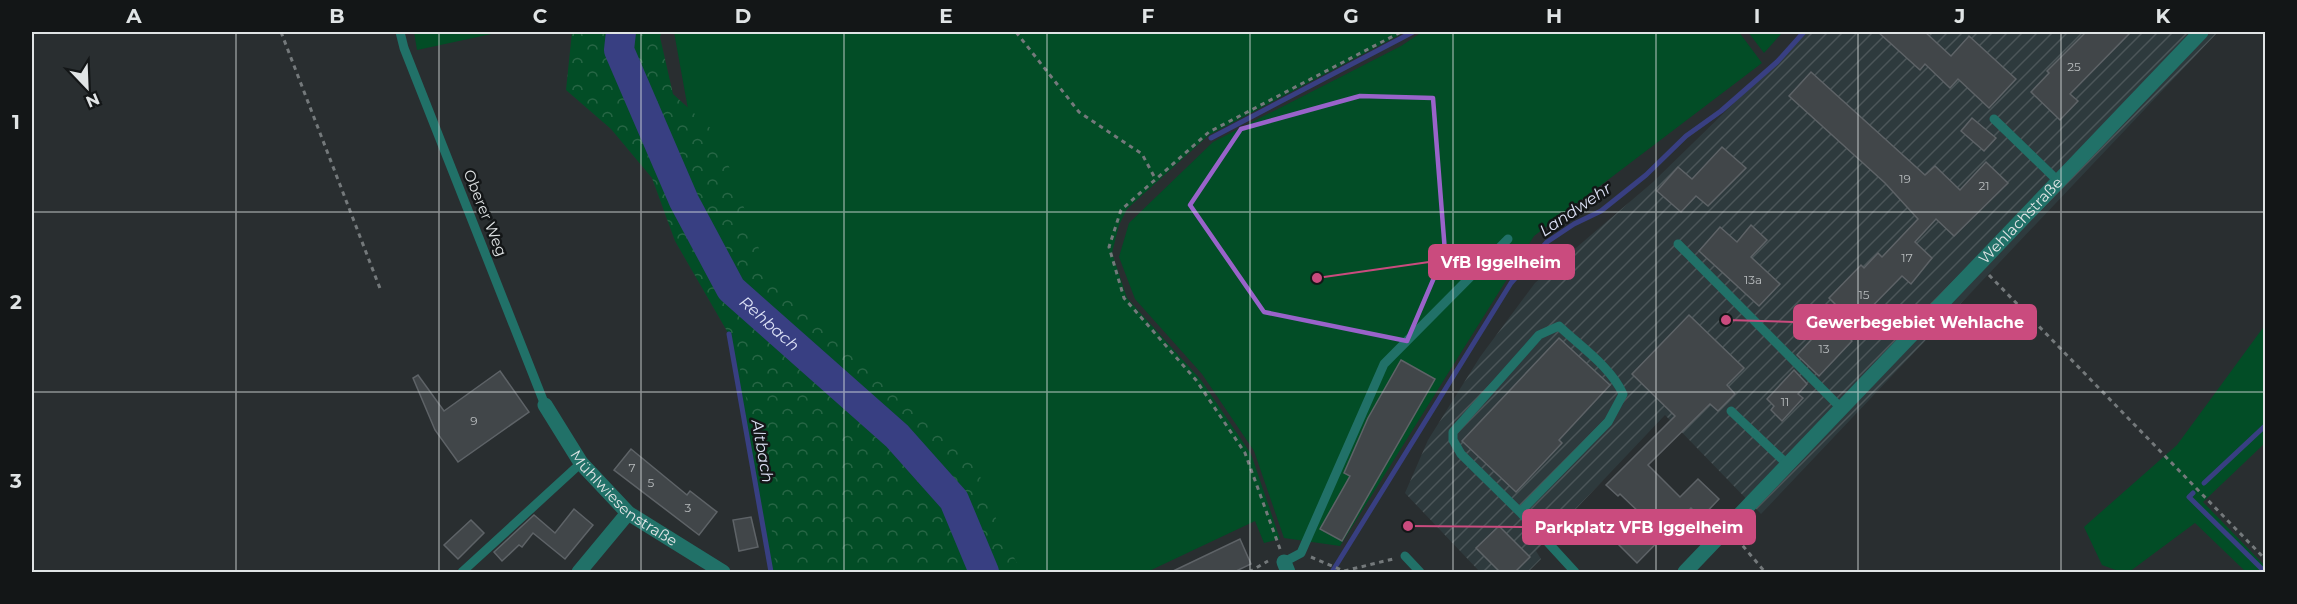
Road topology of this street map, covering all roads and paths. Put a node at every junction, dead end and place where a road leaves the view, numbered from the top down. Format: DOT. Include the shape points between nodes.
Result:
graph roads {
  1 [pos="281,32"];
  2 [pos="400,32"];
  3 [pos="1016,32"];
  4 [pos="1401,32"];
  5 [pos="2201,32"];
  6 [pos="1994,119"];
  7 [pos="1156,180"];
  8 [pos="2057,180"];
  9 [pos="1508,239"];
  10 [pos="1678,244"];
  11 [pos="1978,264"];
  12 [pos="381,291"];
  13 [pos="544,405"];
  14 [pos="1840,407"];
  15 [pos="1731,411"];
  16 [pos="581,463"];
  17 [pos="1787,464"];
  18 [pos="1520,512"];
  19 [pos="628,513"];
  20 [pos="1729,529"];
  21 [pos="1405,556"];
  22 [pos="2265,560"];
  23 [pos="1325,563"];
  24 [pos="1286,567"];
  25 [pos="462,573"];
  26 [pos="579,573"];
  27 [pos="723,573"];
  28 [pos="1249,573"];
  29 [pos="1420,573"];
  30 [pos="1575,573"];
  31 [pos="1685,573"];
  32 [pos="1765,573"];
  1 -- 12 [label="path"];
  2 -- 13 [label="lane, Oberer Weg"];
  3 -- 7 [label="path" via="1079,112 1142,153"];
  4 -- 7 [label="path" via="1209,132"];
  5 -- 8 [label="street, Wehlachstraße"];
  6 -- 8 [label="lane"];
  7 -- 24 [label="path" via="1121,210 1109,247 1124,298 1196,381 1245,453"];
  8 -- 11 [label="street, Wehlachstraße"];
  9 -- 24 [label="lane" via="1384,364 1301,553"];
  10 -- 14 [label="lane"];
  11 -- 14 [label="street, Wehlachstraße"];
  11 -- 22 [label="path"];
  13 -- 16 [label="street, Mühlwiesenstraße"];
  14 -- 17 [label="street, Wehlachstraße"];
  15 -- 17 [label="lane"];
  16 -- 19 [label="street, Mühlwiesenstraße"];
  16 -- 25 [label="lane"];
  17 -- 20 [label="street, Wehlachstraße"];
  18 -- 18 [label="lane" via="1461,454 1453,432 1539,334 1559,326 1607,371 1623,394 1608,422"];
  18 -- 30 [label="lane"];
  19 -- 26 [label="street"];
  19 -- 27 [label="street, Mühlwiesenstraße"];
  20 -- 31 [label="street, Wehlachstraße"];
  20 -- 32 [label="path"];
  21 -- 23 [label="path" via="1344,571"];
  21 -- 29 [label="lane"];
  24 -- 28 [label="path" via="1267,561"];
}
